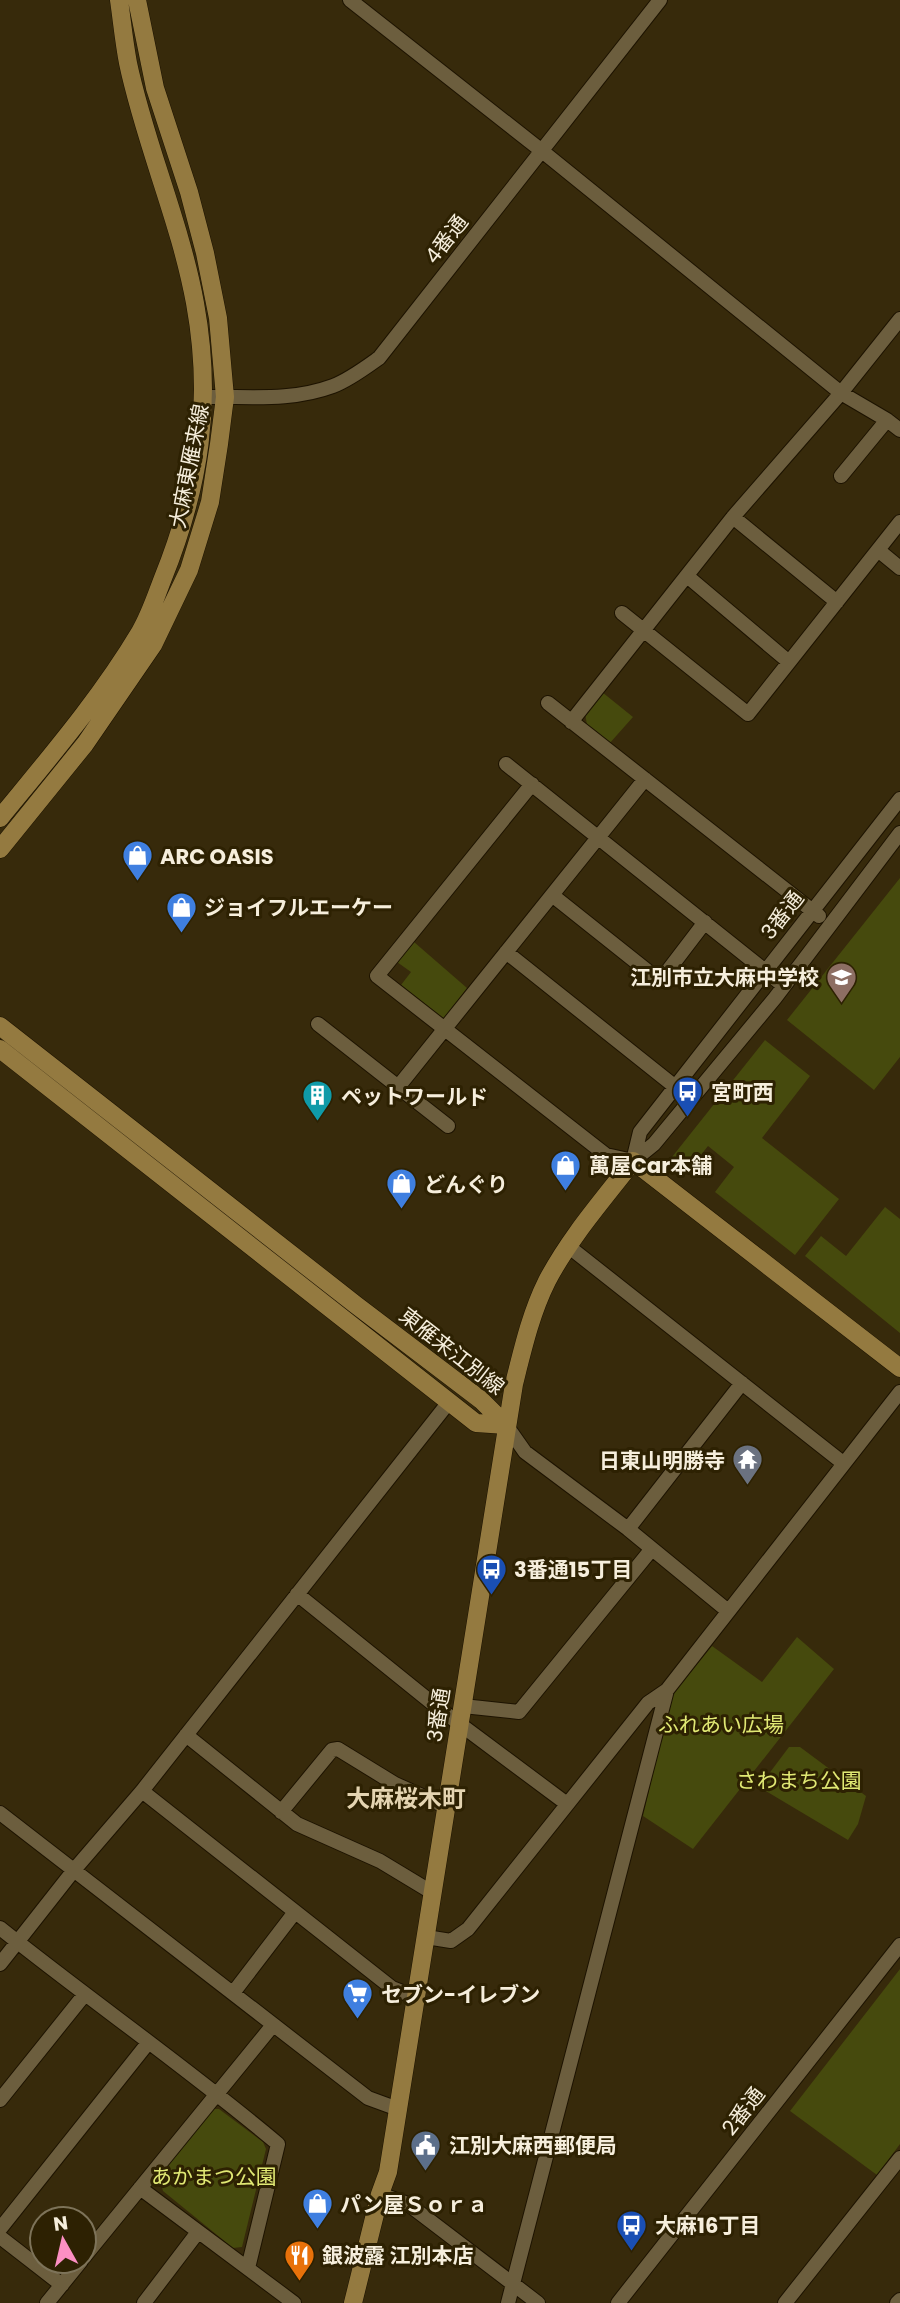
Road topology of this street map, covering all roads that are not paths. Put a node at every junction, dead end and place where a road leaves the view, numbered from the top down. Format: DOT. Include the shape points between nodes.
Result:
graph roads {
  1 [pos="119,0"];
  2 [pos="137,0"];
  3 [pos="350,0"];
  4 [pos="660,0"];
  5 [pos="542,151"];
  6 [pos="900,319"];
  7 [pos="841,393"];
  8 [pos="204,397"];
  9 [pos="225,397"];
  10 [pos="887,420"];
  11 [pos="900,430"];
  12 [pos="841,476"];
  13 [pos="733,517"];
  14 [pos="900,522"];
  15 [pos="878,550"];
  16 [pos="900,568"];
  17 [pos="687,576"];
  18 [pos="837,602"];
  19 [pos="622,613"];
  20 [pos="643,630"];
  21 [pos="789,662"];
  22 [pos="548,703"];
  23 [pos="572,722"];
  24 [pos="506,764"];
  25 [pos="645,779"];
  26 [pos="532,784"];
  27 [pos="900,799"];
  28 [pos="0,818"];
  29 [pos="900,833"];
  30 [pos="599,837"];
  31 [pos="0,849"];
  32 [pos="552,895"];
  33 [pos="813,912"];
  34 [pos="705,922"];
  35 [pos="830,925"];
  36 [pos="506,952"];
  37 [pos="767,972"];
  38 [pos="784,986"];
  39 [pos="318,1024"];
  40 [pos="0,1026"];
  41 [pos="445,1029"];
  42 [pos="0,1049"];
  43 [pos="398,1087"];
  44 [pos="676,1087"];
  45 [pos="691,1099"];
  46 [pos="448,1126"];
  47 [pos="633,1161"];
  48 [pos="568,1246"];
  49 [pos="900,1368"];
  50 [pos="742,1383"];
  51 [pos="900,1392"];
  52 [pos="449,1402"];
  53 [pos="506,1425"];
  54 [pos="843,1463"];
  55 [pos="628,1529"];
  56 [pos="651,1550"];
  57 [pos="297,1594"];
  58 [pos="728,1611"];
  59 [pos="667,1690"];
  60 [pos="462,1714"];
  61 [pos="186,1735"];
  62 [pos="142,1791"];
  63 [pos="567,1804"];
  64 [pos="447,1807"];
  65 [pos="281,1812"];
  66 [pos="0,1813"];
  67 [pos="74,1870"];
  68 [pos="433,1893"];
  69 [pos="295,1912"];
  70 [pos="0,1928"];
  71 [pos="426,1937"];
  72 [pos="18,1942"];
  73 [pos="900,1945"];
  74 [pos="0,1964"];
  75 [pos="233,1993"];
  76 [pos="85,1994"];
  77 [pos="415,1997"];
  78 [pos="272,2025"];
  79 [pos="148,2043"];
  80 [pos="217,2092"];
  81 [pos="0,2100"];
  82 [pos="398,2109"];
  83 [pos="900,2158"];
  84 [pos="140,2188"];
  85 [pos="380,2194"];
  86 [pos="0,2229"];
  87 [pos="198,2232"];
  88 [pos="0,2237"];
  89 [pos="98,2240"];
  90 [pos="248,2268"];
  91 [pos="70,2275"];
  92 [pos="513,2283"];
  93 [pos="62,2285"];
  94 [pos="47,2303"];
  95 [pos="144,2303"];
  96 [pos="294,2303"];
  97 [pos="353,2303"];
  98 [pos="508,2303"];
  99 [pos="538,2303"];
  100 [pos="618,2303"];
  101 [pos="785,2303"];
  1 -- 8 [label="main road, 大麻東雁来線" via="128,64 196,304"];
  2 -- 9 [label="main road, 大麻東雁来線" via="155,88 205,253 218,318"];
  3 -- 5 [label="street"];
  4 -- 5 [label="street, 4番通"];
  5 -- 7 [label="street"];
  5 -- 9 [label="street, 4番通" via="379,358 335,386 301,395"];
  6 -- 7 [label="street"];
  7 -- 10 [label="street"];
  7 -- 13 [label="street"];
  8 -- 9 [label="street, 4番通"];
  8 -- 28 [label="main road, 大麻東雁来線" via="191,498 147,619 109,681"];
  9 -- 31 [label="main road, 大麻東雁来線" via="210,502 189,570 163,625 92,733"];
  10 -- 11 [label="street"];
  10 -- 12 [label="street"];
  13 -- 17 [label="street"];
  13 -- 18 [label="street"];
  14 -- 15 [label="street"];
  15 -- 16 [label="street"];
  15 -- 18 [label="street"];
  17 -- 20 [label="street"];
  17 -- 21 [label="street"];
  18 -- 21 [label="street"];
  19 -- 20 [label="street"];
  20 -- 21 [label="street" via="748,714"];
  20 -- 23 [label="street"];
  22 -- 23 [label="street"];
  23 -- 25 [label="street"];
  24 -- 26 [label="street"];
  25 -- 30 [label="street"];
  25 -- 33 [label="street"];
  26 -- 30 [label="street"];
  26 -- 41 [label="street" via="377,976"];
  27 -- 33 [label="street, 3番通"];
  29 -- 35 [label="street, 3番通"];
  30 -- 32 [label="street"];
  30 -- 34 [label="street"];
  32 -- 34 [label="street" via="660,981"];
  32 -- 36 [label="street"];
  33 -- 35 [label="street"];
  33 -- 37 [label="street, 3番通"];
  34 -- 37 [label="street"];
  35 -- 38 [label="street, 3番通"];
  36 -- 41 [label="street"];
  36 -- 44 [label="street"];
  37 -- 38 [label="street"];
  37 -- 44 [label="street, 3番通"];
  38 -- 45 [label="street, 3番通"];
  39 -- 43 [label="street"];
  40 -- 53 [label="main road, 東雁来江別線" via="481,1400"];
  41 -- 43 [label="street"];
  41 -- 47 [label="street" via="606,1155"];
  42 -- 52 [label="main road, 東雁来江別線"];
  43 -- 46 [label="street"];
  44 -- 45 [label="street"];
  44 -- 47 [label="street, 3番通" via="640,1132"];
  45 -- 47 [label="street, 3番通" via="654,1144"];
  47 -- 48 [label="main road, 3番通"];
  47 -- 49 [label="main road"];
  48 -- 50 [label="street"];
  48 -- 53 [label="main road, 3番通" via="530,1322"];
  50 -- 54 [label="street"];
  50 -- 55 [label="street"];
  51 -- 54 [label="street"];
  52 -- 53 [label="main road, 東雁来江別線" via="476,1423"];
  52 -- 57 [label="street"];
  53 -- 55 [label="street" via="525,1452"];
  53 -- 60 [label="main road, 3番通"];
  54 -- 58 [label="street"];
  55 -- 56 [label="street"];
  56 -- 58 [label="street"];
  56 -- 60 [label="street" via="519,1712"];
  57 -- 60 [label="street"];
  57 -- 61 [label="street"];
  58 -- 59 [label="street"];
  59 -- 63 [label="street" via="649,1703"];
  59 -- 92 [label="street"];
  60 -- 63 [label="street"];
  60 -- 64 [label="main road, 3番通"];
  61 -- 62 [label="street"];
  61 -- 65 [label="street"];
  62 -- 67 [label="street"];
  62 -- 69 [label="street"];
  63 -- 71 [label="street" via="468,1929 451,1941"];
  64 -- 65 [label="street" via="396,1784 338,1749 332,1750"];
  64 -- 68 [label="main road, 3番通"];
  65 -- 68 [label="street" via="296,1824 380,1861"];
  66 -- 67 [label="street"];
  67 -- 72 [label="street"];
  67 -- 75 [label="street"];
  68 -- 71 [label="main road, 3番通"];
  69 -- 75 [label="street"];
  69 -- 77 [label="street" via="392,1988"];
  70 -- 72 [label="street"];
  71 -- 77 [label="main road, 3番通"];
  72 -- 74 [label="street"];
  72 -- 76 [label="street"];
  73 -- 100 [label="street, 2番通"];
  75 -- 78 [label="street"];
  76 -- 79 [label="street"];
  76 -- 81 [label="street"];
  77 -- 82 [label="main road, 3番通"];
  78 -- 80 [label="street"];
  78 -- 82 [label="street" via="368,2098"];
  79 -- 80 [label="street"];
  79 -- 86 [label="street"];
  80 -- 84 [label="street"];
  80 -- 90 [label="street" via="278,2144"];
  82 -- 85 [label="main road, 3番通"];
  83 -- 101 [label="street"];
  84 -- 87 [label="street"];
  84 -- 89 [label="street"];
  85 -- 92 [label="street" via="408,2204"];
  85 -- 97 [label="main road, 3番通"];
  87 -- 90 [label="street"];
  87 -- 95 [label="street"];
  88 -- 93 [label="street"];
  90 -- 96 [label="street"];
  91 -- 93 [label="street"];
  92 -- 98 [label="street"];
  92 -- 99 [label="street"];
  93 -- 94 [label="street"];
}
